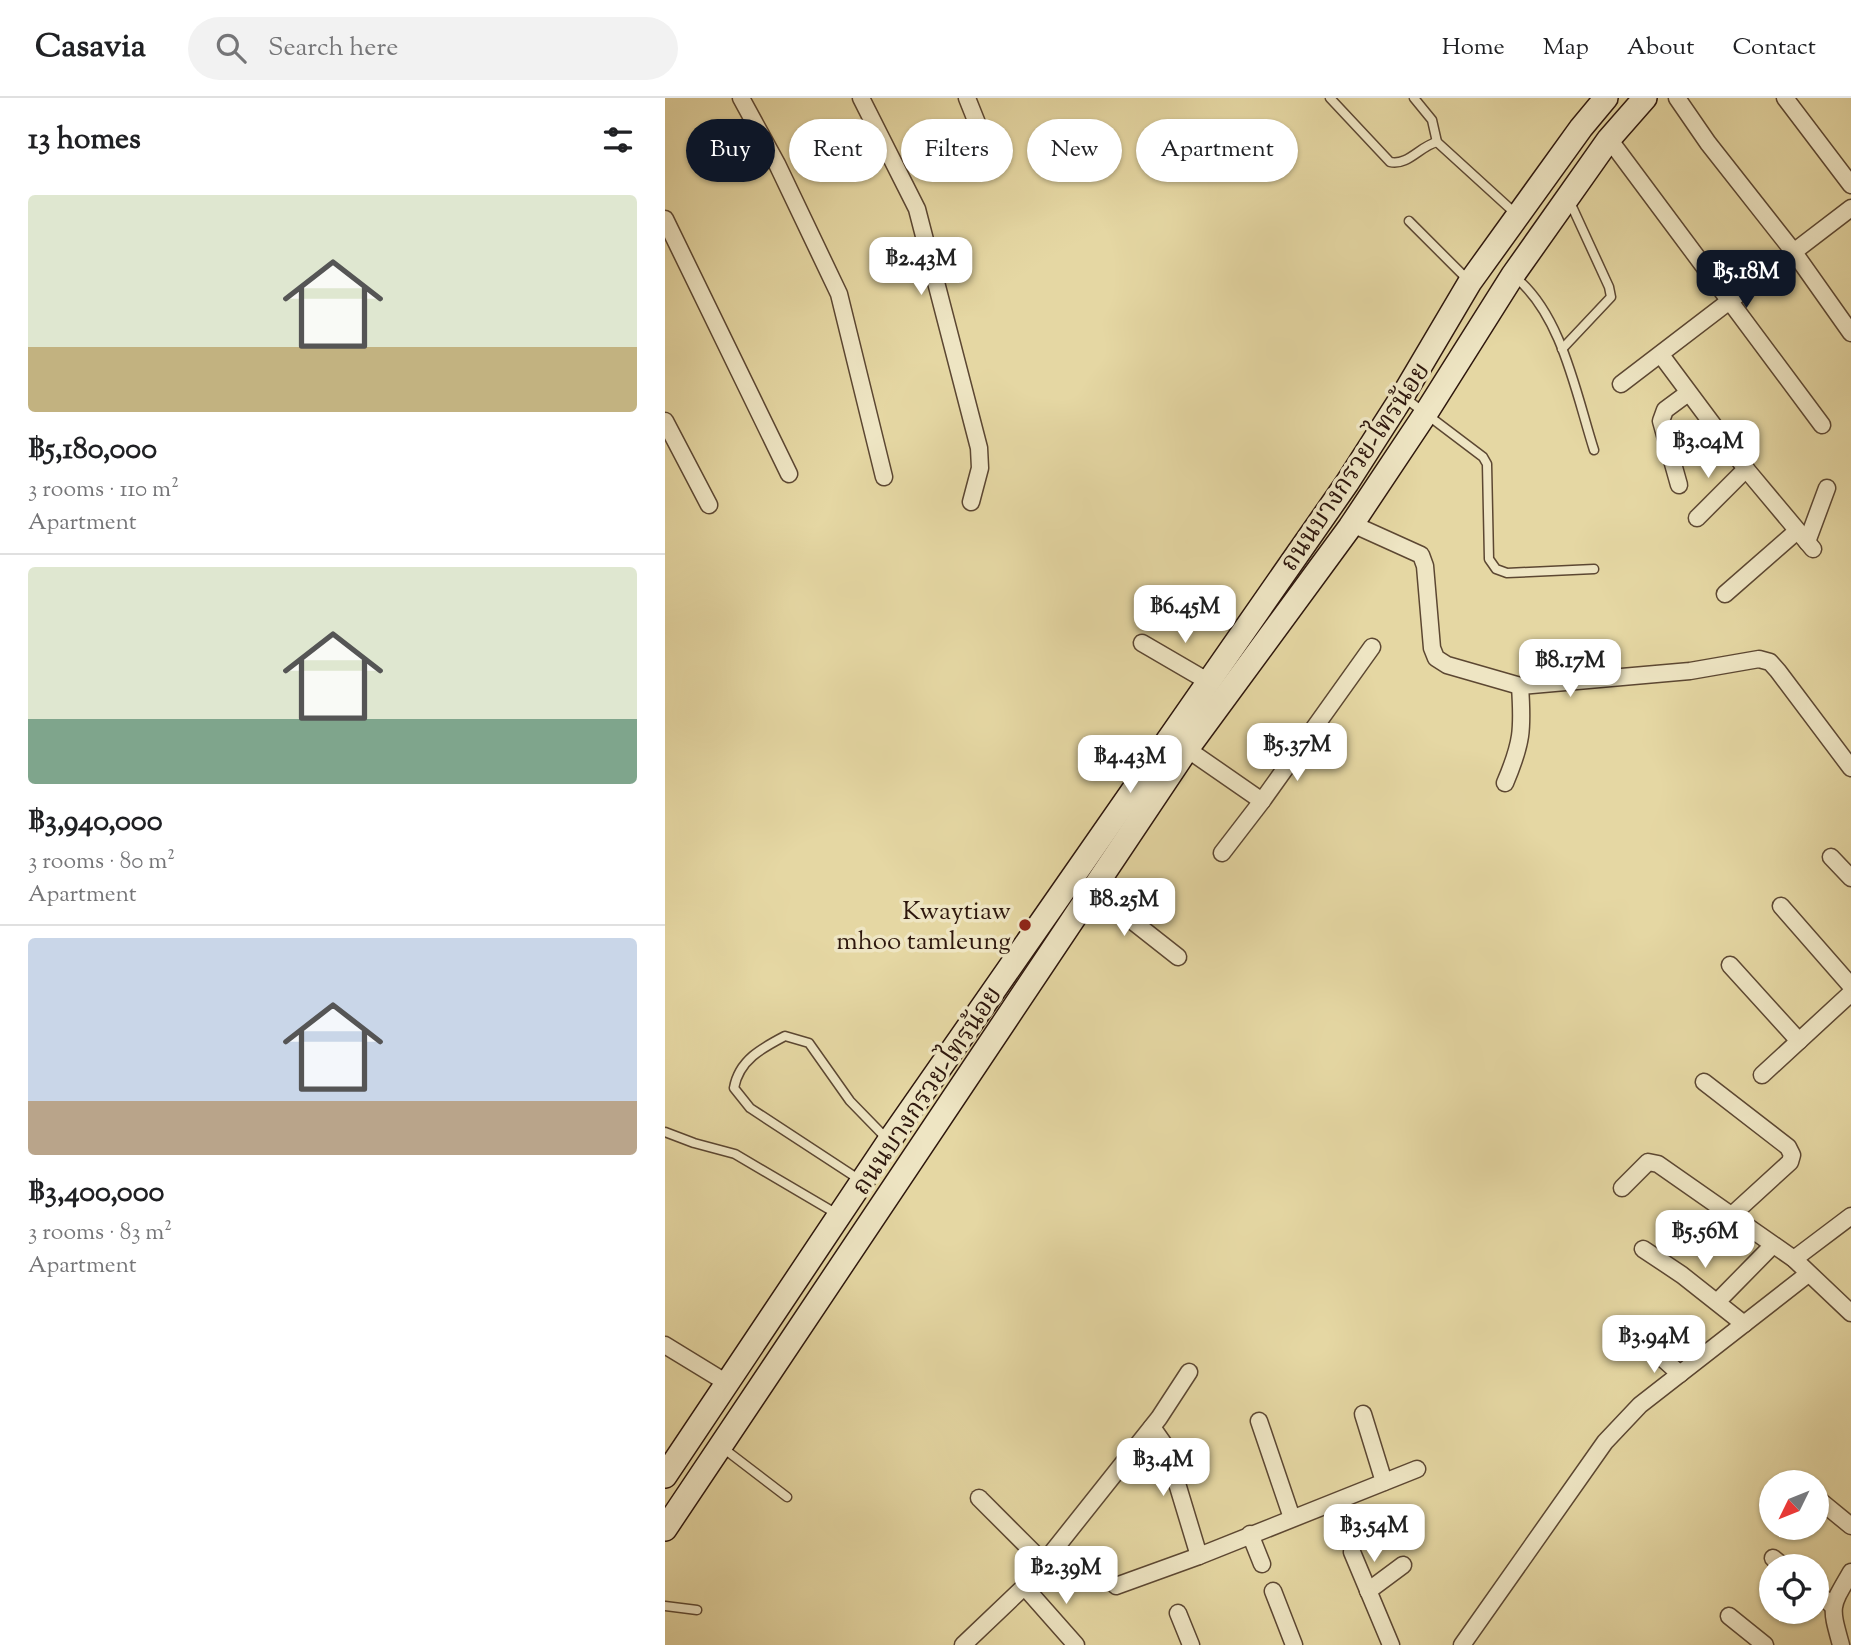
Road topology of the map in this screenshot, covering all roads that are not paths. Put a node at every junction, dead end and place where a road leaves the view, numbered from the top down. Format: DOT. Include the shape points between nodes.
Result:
graph roads {
  1 [pos="741,98"];
  2 [pos="861,98"];
  3 [pos="967,98"];
  4 [pos="1330,98"];
  5 [pos="1414,98"];
  6 [pos="1606,98"];
  7 [pos="1645,98"];
  8 [pos="1677,98"];
  9 [pos="1785,98"];
  10 [pos="975,119"];
  11 [pos="1609,139"];
  12 [pos="1437,142"];
  13 [pos="1851,185"];
  14 [pos="1568,197"];
  15 [pos="1851,208"];
  16 [pos="1518,216"];
  17 [pos="665,219"];
  18 [pos="1409,221"];
  19 [pos="1793,251"];
  20 [pos="1513,275"];
  21 [pos="1470,282"];
  22 [pos="1728,300"];
  23 [pos="1851,333"];
  24 [pos="1562,349"];
  25 [pos="1661,355"];
  26 [pos="1621,384"];
  27 [pos="1688,393"];
  28 [pos="1402,397"];
  29 [pos="1426,414"];
  30 [pos="665,421"];
  31 [pos="1822,425"];
  32 [pos="1594,450"];
  33 [pos="1746,469"];
  34 [pos="789,474"];
  35 [pos="884,477"];
  36 [pos="1679,485"];
  37 [pos="1827,488"];
  38 [pos="971,502"];
  39 [pos="709,505"];
  40 [pos="1697,518"];
  41 [pos="1350,527"];
  42 [pos="1805,541"];
  43 [pos="1594,569"];
  44 [pos="1725,594"];
  45 [pos="1142,643"];
  46 [pos="1373,647"];
  47 [pos="1209,682"];
  48 [pos="1520,686"];
  49 [pos="1187,749"];
  50 [pos="1850,767"];
  51 [pos="1505,783"];
  52 [pos="1262,801"];
  53 [pos="1222,853"];
  54 [pos="1831,857"];
  55 [pos="1851,878"];
  56 [pos="1093,890"];
  57 [pos="1781,906"];
  58 [pos="1178,957"];
  59 [pos="1730,965"];
  60 [pos="1851,986"];
  61 [pos="1851,993"];
  62 [pos="1799,1041"];
  63 [pos="1762,1076"];
  64 [pos="1704,1082"];
  65 [pos="665,1132"];
  66 [pos="890,1141"];
  67 [pos="862,1182"];
  68 [pos="1622,1188"];
  69 [pos="1732,1215"];
  70 [pos="840,1216"];
  71 [pos="1851,1216"];
  72 [pos="1773,1245"];
  73 [pos="1643,1249"];
  74 [pos="1794,1259"];
  75 [pos="1808,1274"];
  76 [pos="1717,1302"];
  77 [pos="1851,1313"];
  78 [pos="1744,1324"];
  79 [pos="665,1345"];
  80 [pos="1652,1349"];
  81 [pos="1189,1372"];
  82 [pos="1680,1374"];
  83 [pos="727,1383"];
  84 [pos="1363,1414"];
  85 [pos="1259,1421"];
  86 [pos="1153,1427"];
  87 [pos="720,1446"];
  88 [pos="1417,1469"];
  89 [pos="665,1476"];
  90 [pos="1384,1482"];
  91 [pos="787,1497"];
  92 [pos="979,1498"];
  93 [pos="1829,1508"];
  94 [pos="669,1516"];
  95 [pos="1292,1518"];
  96 [pos="1851,1526"];
  97 [pos="1249,1534"];
  98 [pos="1352,1552"];
  99 [pos="1199,1556"];
  100 [pos="1043,1562"];
  101 [pos="1262,1564"];
  102 [pos="1403,1565"];
  103 [pos="1851,1572"];
  104 [pos="1027,1584"];
  105 [pos="1116,1586"];
  106 [pos="1273,1591"];
  107 [pos="1368,1591"];
  108 [pos="1829,1603"];
  109 [pos="665,1606"];
  110 [pos="1833,1606"];
  111 [pos="697,1611"];
  112 [pos="1178,1613"];
  113 [pos="1729,1616"];
  114 [pos="963,1645"];
  115 [pos="1076,1645"];
  116 [pos="1191,1645"];
  117 [pos="1294,1645"];
  118 [pos="1391,1645"];
  119 [pos="1462,1645"];
  120 [pos="1765,1645"];
  121 [pos="1841,1645"];
  1 -- 35 [label="street" via="839,294"];
  2 -- 38 [label="street" via="916,209 979,448 980,468"];
  3 -- 10 [label="street"];
  4 -- 12 [label="lane" via="1390,162 1402,162"];
  5 -- 12 [label="lane" via="1431,120"];
  6 -- 16 [label="main road, ถนนบางกรวย-ไทรน้อย"];
  7 -- 11 [label="main road, ถนนบางกรวย-ไทรน้อย"];
  8 -- 19 [label="street"];
  9 -- 13 [label="street"];
  11 -- 14 [label="main road, ถนนบางกรวย-ไทรน้อย"];
  11 -- 22 [label="street"];
  12 -- 16 [label="lane"];
  14 -- 20 [label="main road, ถนนบางกรวย-ไทรน้อย"];
  14 -- 24 [label="lane" via="1611,297"];
  15 -- 19 [label="street"];
  16 -- 21 [label="main road, ถนนบางกรวย-ไทรน้อย"];
  17 -- 34 [label="street"];
  18 -- 21 [label="lane"];
  19 -- 22 [label="street"];
  19 -- 23 [label="street"];
  20 -- 24 [label="lane" via="1529,288"];
  20 -- 29 [label="main road, ถนนบางกรวย-ไทรน้อย"];
  21 -- 28 [label="main road, ถนนบางกรวย-ไทรน้อย"];
  22 -- 25 [label="street"];
  22 -- 31 [label="street"];
  24 -- 32 [label="lane"];
  25 -- 26 [label="street"];
  25 -- 27 [label="street"];
  27 -- 33 [label="street"];
  27 -- 36 [label="street" via="1665,410 1661,421"];
  28 -- 29 [label="lane"];
  28 -- 47 [label="main road, ถนนบางกรวย-ไทรน้อย"];
  29 -- 41 [label="main road, ถนนบางกรวย-ไทรน้อย"];
  29 -- 43 [label="lane" via="1487,464 1489,559 1496,569 1507,573"];
  30 -- 39 [label="street"];
  33 -- 40 [label="street"];
  33 -- 42 [label="street"];
  37 -- 42 [label="street"];
  41 -- 48 [label="street" via="1421,555 1426,566 1431,648 1436,658"];
  41 -- 49 [label="main road, ถนนบางกรวย-ไทรน้อย"];
  42 -- 44 [label="street"];
  45 -- 47 [label="street"];
  46 -- 52 [label="street"];
  47 -- 66 [label="main road, ถนนบางกรวย-ไทรน้อย"];
  48 -- 50 [label="street" via="1690,671 1759,659 1779,671"];
  48 -- 51 [label="street" via="1523,729"];
  49 -- 52 [label="street"];
  49 -- 56 [label="main road, ถนนบางกรวย-ไทรน้อย"];
  52 -- 53 [label="street"];
  54 -- 55 [label="street"];
  56 -- 58 [label="street"];
  56 -- 87 [label="main road, ถนนบางกรวย-ไทรน้อย"];
  57 -- 60 [label="street"];
  59 -- 62 [label="street"];
  61 -- 62 [label="street"];
  62 -- 63 [label="street"];
  64 -- 69 [label="street" via="1789,1147 1792,1155 1790,1162"];
  65 -- 70 [label="lane" via="735,1154"];
  66 -- 67 [label="main road, ถนนบางกรวย-ไทรน้อย"];
  66 -- 67 [label="lane" via="851,1101 809,1043 785,1036 759,1049 737,1073 734,1088 750,1108"];
  67 -- 70 [label="main road, ถนนบางกรวย-ไทรน้อย"];
  68 -- 69 [label="street" via="1648,1161"];
  69 -- 72 [label="street"];
  70 -- 83 [label="main road, ถนนบางกรวย-ไทรน้อย"];
  71 -- 74 [label="street"];
  72 -- 74 [label="street"];
  72 -- 76 [label="street"];
  73 -- 76 [label="street"];
  74 -- 75 [label="street"];
  75 -- 77 [label="street"];
  75 -- 78 [label="street"];
  76 -- 78 [label="street"];
  78 -- 82 [label="street"];
  79 -- 83 [label="street"];
  80 -- 82 [label="street"];
  81 -- 86 [label="street"];
  82 -- 119 [label="street" via="1640,1405 1605,1441"];
  83 -- 89 [label="main road, ถนนบางกรวย-ไทรน้อย"];
  84 -- 90 [label="street"];
  85 -- 95 [label="street"];
  86 -- 99 [label="street" via="1166,1447"];
  86 -- 100 [label="street"];
  87 -- 91 [label="lane"];
  87 -- 94 [label="main road, ถนนบางกรวย-ไทรน้อย"];
  88 -- 90 [label="street"];
  90 -- 95 [label="street"];
  92 -- 100 [label="street"];
  93 -- 96 [label="street"];
  95 -- 97 [label="street"];
  97 -- 99 [label="street"];
  97 -- 101 [label="street"];
  98 -- 107 [label="street"];
  99 -- 105 [label="street"];
  100 -- 104 [label="street"];
  102 -- 107 [label="street"];
  103 -- 110 [label="street"];
  104 -- 114 [label="street"];
  104 -- 115 [label="street"];
  106 -- 117 [label="street"];
  107 -- 118 [label="street"];
  108 -- 110 [label="street"];
  109 -- 111 [label="lane"];
  110 -- 121 [label="street"];
  112 -- 116 [label="street"];
  113 -- 120 [label="street"];
}
